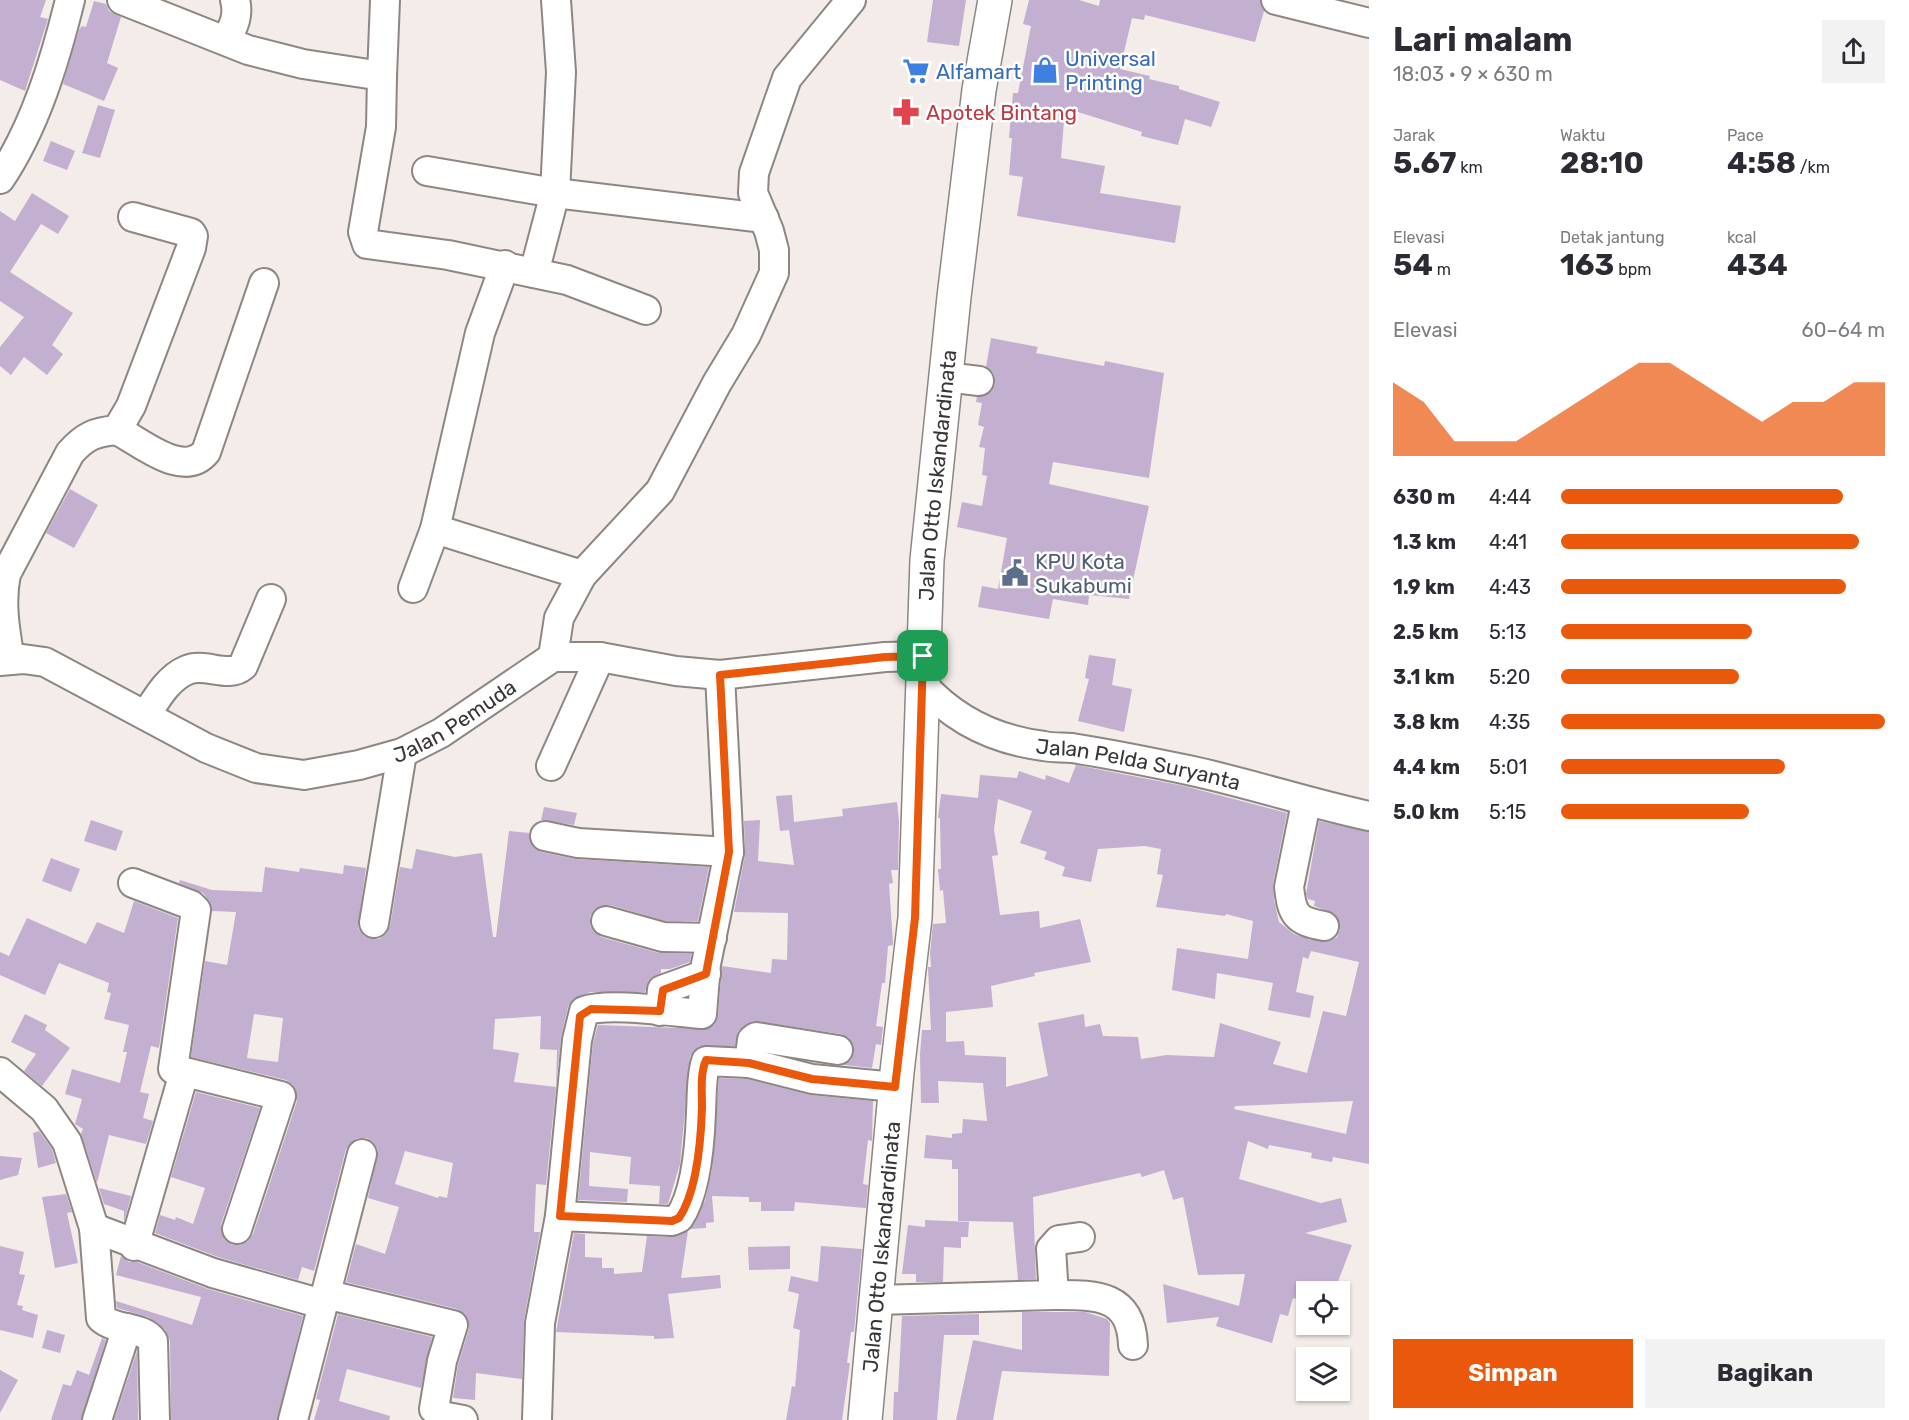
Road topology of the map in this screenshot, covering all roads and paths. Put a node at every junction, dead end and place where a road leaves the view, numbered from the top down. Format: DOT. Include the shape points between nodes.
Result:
graph roads {
  1 [pos="70,0"];
  2 [pos="125,0"];
  3 [pos="235,0"];
  4 [pos="385,0"];
  5 [pos="556,0"];
  6 [pos="851,0"];
  7 [pos="995,0"];
  8 [pos="1276,0"];
  9 [pos="1369,23"];
  10 [pos="226,40"];
  11 [pos="382,76"];
  12 [pos="427,171"];
  13 [pos="0,179"];
  14 [pos="555,193"];
  15 [pos="133,217"];
  16 [pos="764,218"];
  17 [pos="505,265"];
  18 [pos="534,273"];
  19 [pos="264,283"];
  20 [pos="646,310"];
  21 [pos="946,377"];
  22 [pos="979,381"];
  23 [pos="117,430"];
  24 [pos="435,529"];
  25 [pos="582,575"];
  26 [pos="413,588"];
  27 [pos="271,599"];
  28 [pos="553,657"];
  29 [pos="600,657"];
  30 [pos="5,661"];
  31 [pos="922,670"];
  32 [pos="720,675"];
  33 [pos="146,715"];
  34 [pos="402,753"];
  35 [pos="551,766"];
  36 [pos="1306,803"];
  37 [pos="1369,816"];
  38 [pos="545,836"];
  39 [pos="729,852"];
  40 [pos="133,883"];
  41 [pos="606,921"];
  42 [pos="374,923"];
  43 [pos="1324,926"];
  44 [pos="712,938"];
  45 [pos="838,1050"];
  46 [pos="749,1063"];
  47 [pos="0,1072"];
  48 [pos="184,1073"];
  49 [pos="895,1087"];
  50 [pos="363,1154"];
  51 [pos="560,1216"];
  52 [pos="94,1228"];
  53 [pos="237,1229"];
  54 [pos="1080,1237"];
  55 [pos="134,1246"];
  56 [pos="1054,1295"];
  57 [pos="323,1299"];
  58 [pos="876,1300"];
  59 [pos="127,1328"];
  60 [pos="1133,1345"];
  61 [pos="97,1420"];
  62 [pos="154,1420"];
  63 [pos="293,1420"];
  64 [pos="463,1420"];
  65 [pos="537,1420"];
  66 [pos="865,1420"];
  1 -- 13 [label="street" via="52,65"];
  2 -- 10 [label="street"];
  3 -- 10 [label="street" via="235,25"];
  4 -- 11 [label="street"];
  5 -- 14 [label="street" via="561,72"];
  6 -- 16 [label="street" via="787,78 752,185"];
  7 -- 21 [label="main road, Jalan Otto Iskandardinata" via="977,101"];
  8 -- 9 [label="street"];
  10 -- 11 [label="street" via="303,64"];
  11 -- 17 [label="street" via="381,128 364,241 380,248"];
  12 -- 14 [label="street"];
  14 -- 16 [label="street"];
  14 -- 18 [label="street"];
  15 -- 23 [label="street" via="193,236 131,406"];
  16 -- 25 [label="street" via="774,250 774,273 746,335 660,491"];
  17 -- 18 [label="street"];
  17 -- 24 [label="street" via="480,333"];
  18 -- 20 [label="street" via="567,280"];
  19 -- 23 [label="street" via="206,452 198,461 175,461"];
  21 -- 22 [label="street"];
  21 -- 31 [label="main road, Jalan Otto Iskandardinata" via="927,560"];
  23 -- 30 [label="street" via="94,433 82,439 70,453 16,554 1,592"];
  24 -- 25 [label="street"];
  24 -- 26 [label="street"];
  25 -- 28 [label="street" via="559,618"];
  27 -- 33 [label="street" via="243,666 233,671 189,669 169,682"];
  28 -- 29 [label="street"];
  28 -- 34 [label="street, Jalan Pemuda" via="441,733"];
  29 -- 32 [label="street" via="676,672"];
  29 -- 35 [label="street"];
  30 -- 33 [label="street, Jalan Pemuda" via="45,662 59,667"];
  31 -- 32 [label="street" via="885,657"];
  31 -- 36 [label="street, Jalan Pelda Suryanta" via="943,707 998,735 1045,747 1070,748 1190,771"];
  31 -- 49 [label="main road, Jalan Otto Iskandardinata" via="915,918"];
  32 -- 39 [label="street"];
  33 -- 34 [label="street, Jalan Pemuda" via="206,748 256,768 284,773 304,775"];
  34 -- 42 [label="street"];
  36 -- 37 [label="street, Jalan Pelda Suryanta"];
  36 -- 43 [label="street" via="1289,887 1290,901 1298,917"];
  38 -- 39 [label="street" via="578,843"];
  39 -- 44 [label="street"];
  40 -- 48 [label="street" via="196,910 173,1063 173,1069"];
  41 -- 44 [label="street" via="663,937"];
  44 -- 51 [label="street" via="706,974 663,990 660,1011 591,1009 580,1016"];
  45 -- 46 [label="street" via="756,1036"];
  46 -- 49 [label="street" via="812,1079"];
  46 -- 51 [label="street" via="705,1062 700,1141 687,1204 679,1218 610,1220"];
  47 -- 52 [label="street" via="44,1109 67,1142"];
  48 -- 53 [label="street" via="281,1096"];
  48 -- 55 [label="street"];
  49 -- 58 [label="main road, Jalan Otto Iskandardinata"];
  50 -- 57 [label="street"];
  51 -- 65 [label="street" via="540,1323"];
  52 -- 55 [label="street"];
  52 -- 59 [label="street" via="101,1318 108,1324"];
  54 -- 56 [label="street" via="1059,1240 1051,1249"];
  55 -- 57 [label="street" via="213,1273"];
  56 -- 58 [label="street"];
  56 -- 60 [label="street" via="1097,1295 1108,1299 1132,1330"];
  57 -- 63 [label="street"];
  57 -- 64 [label="street" via="453,1325 434,1409 442,1416"];
  58 -- 66 [label="main road, Jalan Otto Iskandardinata"];
  59 -- 61 [label="street"];
  59 -- 62 [label="street" via="148,1335 153,1341"];
}
